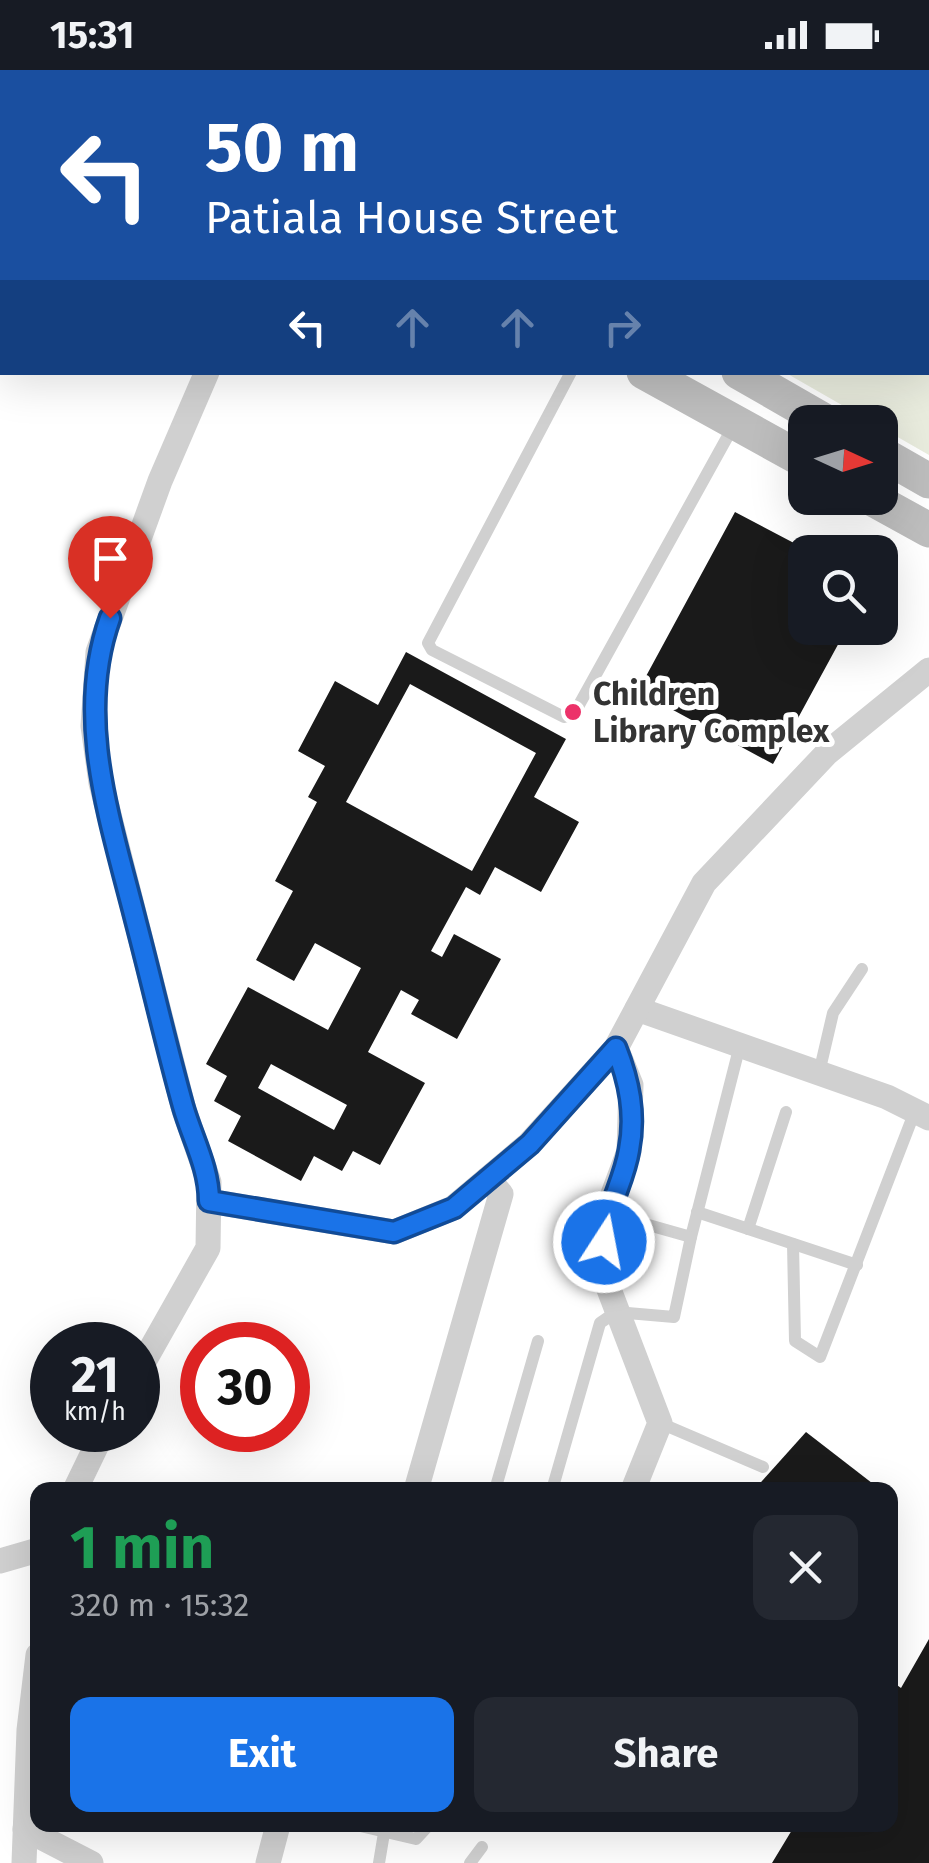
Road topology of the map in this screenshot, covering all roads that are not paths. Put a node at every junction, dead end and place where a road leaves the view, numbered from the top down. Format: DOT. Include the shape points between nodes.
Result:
graph roads {
  1 [pos="206,375"];
  2 [pos="569,375"];
  3 [pos="649,375"];
  4 [pos="744,375"];
  5 [pos="796,405"];
  6 [pos="735,422"];
  7 [pos="788,452"];
  8 [pos="898,464"];
  9 [pos="929,482"];
  10 [pos="898,513"];
  11 [pos="929,530"];
  12 [pos="929,670"];
  13 [pos="862,969"];
  14 [pos="637,1010"];
  15 [pos="740,1045"];
  16 [pos="616,1048"];
  17 [pos="819,1073"];
  18 [pos="786,1112"];
  19 [pos="922,1115"];
  20 [pos="488,1179"];
  21 [pos="209,1201"];
  22 [pos="697,1212"];
  23 [pos="606,1213"];
  24 [pos="748,1229"];
  25 [pos="690,1237"];
  26 [pos="793,1244"];
  27 [pos="857,1264"];
  28 [pos="616,1312"];
  29 [pos="160,1333"];
  30 [pos="538,1341"];
  31 [pos="660,1423"];
  32 [pos="93,1452"];
  33 [pos="763,1467"];
  34 [pos="79,1482"];
  35 [pos="418,1482"];
  36 [pos="497,1482"];
  37 [pos="554,1482"];
  38 [pos="636,1482"];
  39 [pos="30,1552"];
  40 [pos="0,1561"];
  41 [pos="30,1761"];
  42 [pos="25,1828"];
  43 [pos="30,1831"];
  44 [pos="33,1832"];
  45 [pos="276,1832"];
  46 [pos="384,1832"];
  47 [pos="396,1832"];
  48 [pos="422,1832"];
  49 [pos="482,1847"];
  50 [pos="24,1863"];
  51 [pos="91,1863"];
  52 [pos="268,1863"];
  53 [pos="379,1863"];
  54 [pos="470,1863"];
  1 -- 21 [label="street" via="98,652 93,726 101,782"];
  2 -- 6 [label="lane" via="428,643 564,717 574,714"];
  3 -- 6 [label="main road"];
  4 -- 5 [label="main road"];
  6 -- 7 [label="main road"];
  8 -- 9 [label="main road"];
  10 -- 11 [label="main road"];
  12 -- 14 [label="street" via="826,753 704,883"];
  13 -- 17 [label="lane" via="833,1013"];
  14 -- 15 [label="street"];
  14 -- 16 [label="street"];
  15 -- 17 [label="street"];
  15 -- 22 [label="lane"];
  16 -- 20 [label="street" via="530,1144"];
  16 -- 23 [label="street" via="631,1085 629,1150"];
  17 -- 19 [label="street"];
  18 -- 24 [label="lane"];
  19 -- 27 [label="lane"];
  20 -- 21 [label="street" via="454,1208 394,1232"];
  20 -- 35 [label="street" via="501,1194"];
  21 -- 29 [label="street" via="208,1248"];
  22 -- 24 [label="lane"];
  22 -- 25 [label="lane"];
  23 -- 25 [label="lane"];
  23 -- 28 [label="street" via="602,1271"];
  24 -- 26 [label="lane"];
  25 -- 28 [label="lane" via="674,1317"];
  26 -- 27 [label="lane"];
  26 -- 27 [label="lane" via="794,1342 820,1357"];
  28 -- 31 [label="street"];
  28 -- 37 [label="lane" via="600,1324"];
  30 -- 36 [label="lane"];
  31 -- 33 [label="lane"];
  31 -- 38 [label="street"];
  32 -- 34 [label="street"];
  39 -- 40 [label="street"];
  41 -- 42 [label="street"];
  42 -- 43 [label="street"];
  42 -- 50 [label="street"];
  44 -- 51 [label="street"];
  45 -- 52 [label="street"];
  46 -- 53 [label="lane"];
  47 -- 48 [label="lane" via="416,1839"];
  49 -- 54 [label="lane"];
}
